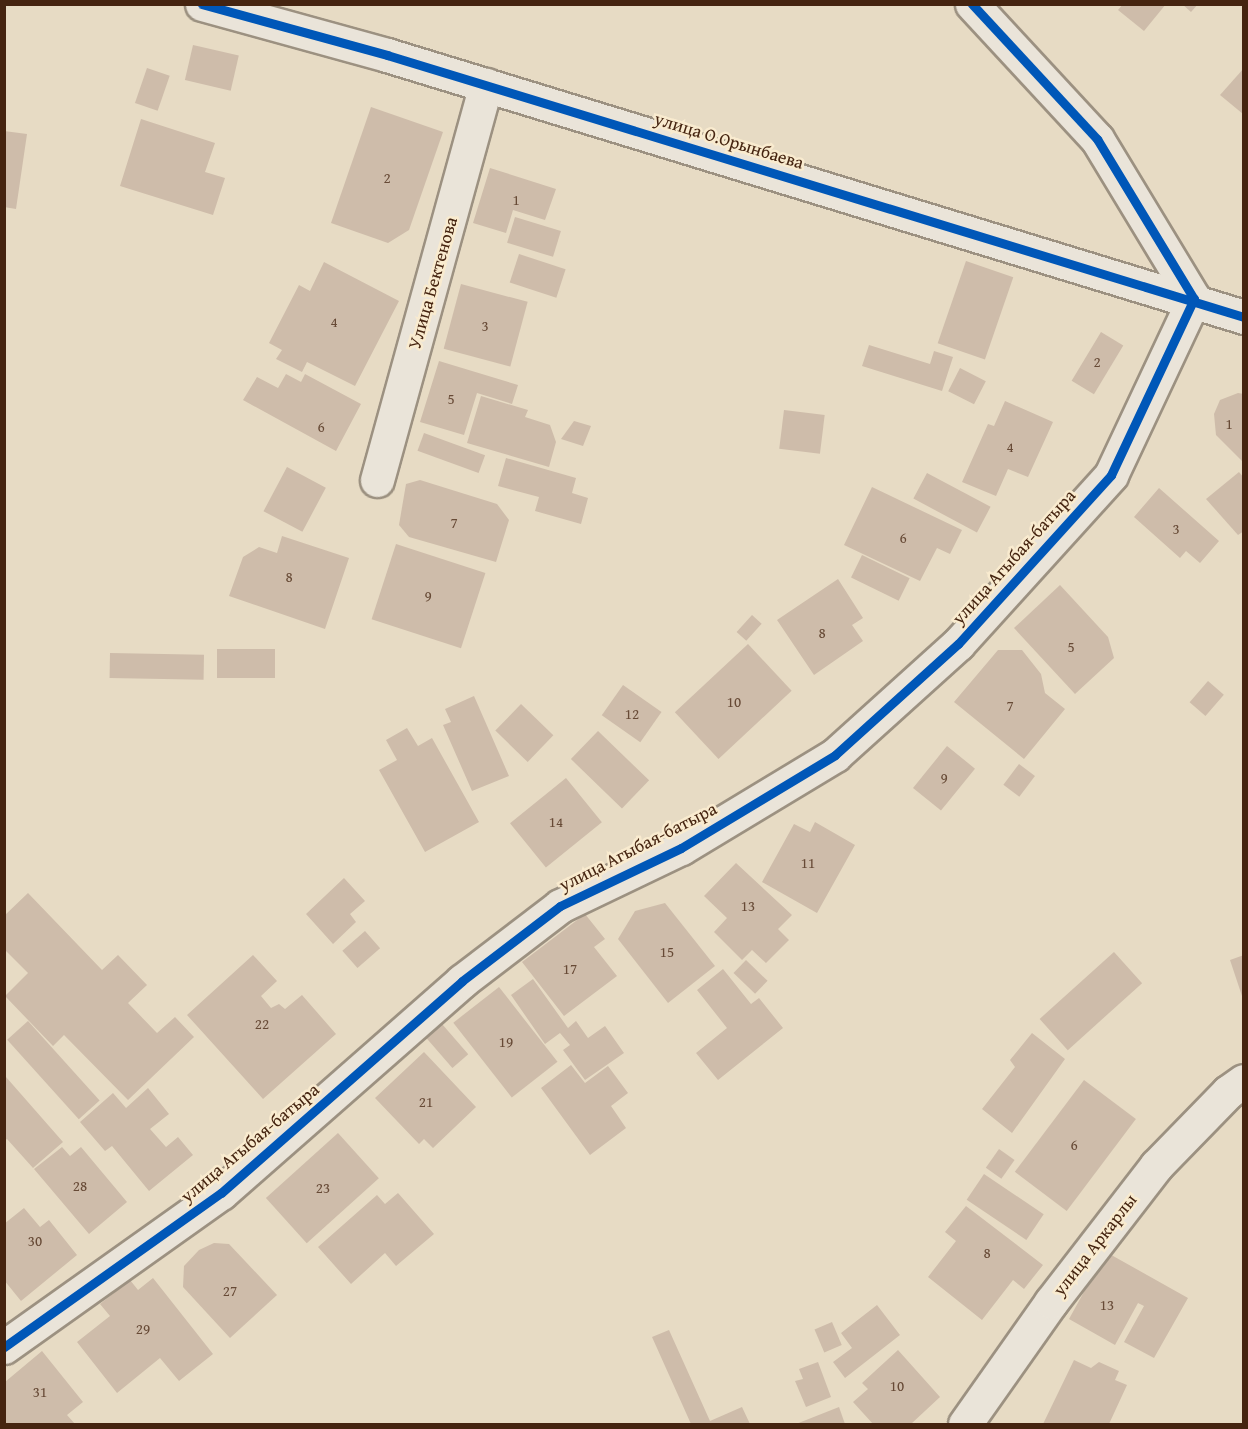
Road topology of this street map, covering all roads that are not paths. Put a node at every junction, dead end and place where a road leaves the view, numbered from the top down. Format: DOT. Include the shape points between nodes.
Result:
graph roads {
  1 [pos="202,4"];
  2 [pos="972,4"];
  3 [pos="486,86"];
  4 [pos="1194,299"];
  5 [pos="1244,317"];
  6 [pos="377,480"];
  7 [pos="1244,1081"];
  8 [pos="4,1347"];
  9 [pos="965,1425"];
  1 -- 3 [label="street, улица О.Орынбаева"];
  2 -- 4 [label="street" via="1097,139"];
  3 -- 4 [label="street, улица О.Орынбаева"];
  3 -- 6 [label="street, Улица Бектенова"];
  4 -- 5 [label="street, улица О.Орынбаева"];
  4 -- 8 [label="street, улица Агыбая-батыра" via="1111,474 958,644 835,755 681,848 560,906 462,981 221,1194"];
  7 -- 9 [label="street, улица Аркарлы" via="1227,1092 1156,1166 1051,1302"];
}
